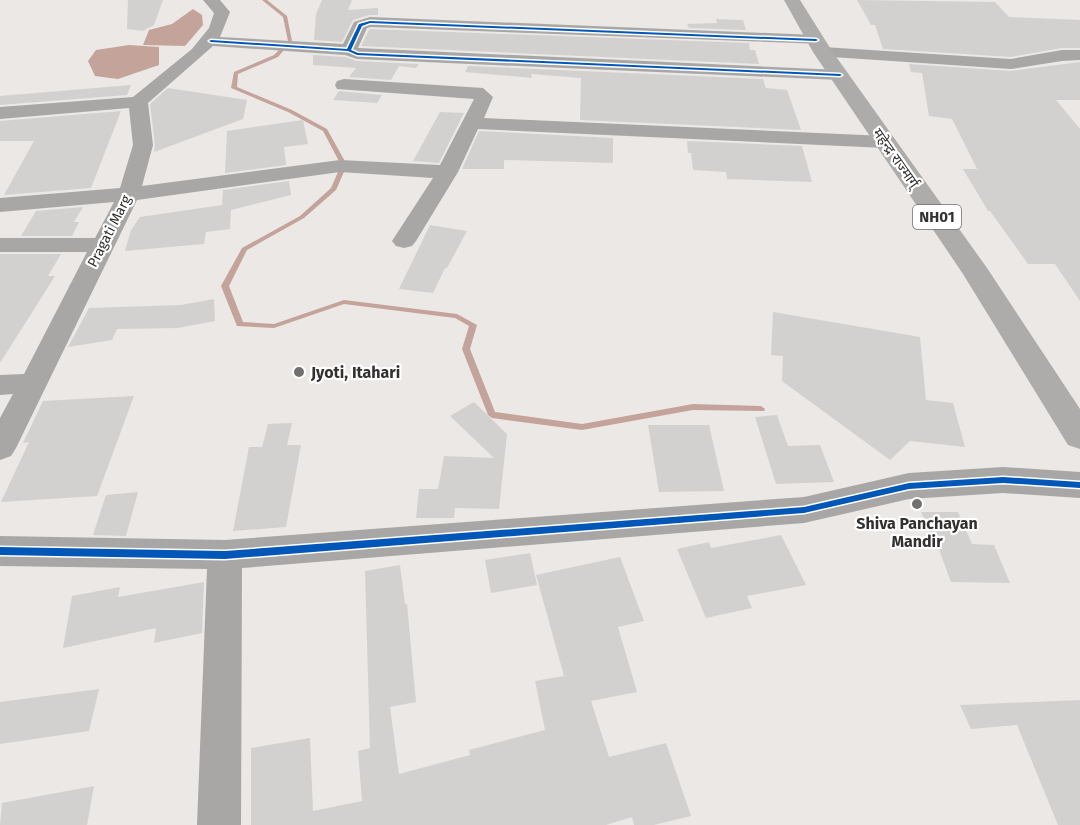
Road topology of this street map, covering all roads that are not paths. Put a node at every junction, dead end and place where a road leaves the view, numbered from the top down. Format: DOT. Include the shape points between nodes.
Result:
graph roads {
  1 [pos="211,0"];
  2 [pos="792,0"];
  3 [pos="211,41"];
  4 [pos="820,46"];
  5 [pos="349,50"];
  6 [pos="1080,55"];
  7 [pos="840,75"];
  8 [pos="344,85"];
  9 [pos="138,102"];
  10 [pos="0,113"];
  11 [pos="471,123"];
  12 [pos="885,142"];
  13 [pos="447,172"];
  14 [pos="129,194"];
  15 [pos="0,205"];
  16 [pos="404,242"];
  17 [pos="0,245"];
  18 [pos="102,245"];
  19 [pos="33,383"];
  20 [pos="0,386"];
  21 [pos="1080,436"];
  22 [pos="0,448"];
  23 [pos="1080,485"];
  24 [pos="0,551"];
  25 [pos="225,555"];
  26 [pos="219,825"];
  1 -- 3 [label="street" via="222,12"];
  2 -- 4 [label="highway, महेन्द्र राज्मार्ग् / NH01"];
  3 -- 5 [label="street"];
  3 -- 9 [label="street" via="186,64 151,87"];
  4 -- 5 [label="street" via="370,22 360,25"];
  4 -- 6 [label="street" via="1011,64 1064,54"];
  4 -- 7 [label="highway, महेन्द्र राज्मार्ग् / NH01"];
  5 -- 7 [label="street" via="357,54"];
  7 -- 12 [label="highway, महेन्द्र राज्मार्ग् / NH01"];
  8 -- 11 [label="street" via="476,92 484,100"];
  9 -- 10 [label="street"];
  9 -- 14 [label="street, Pragati Marg" via="143,145"];
  11 -- 12 [label="street"];
  11 -- 13 [label="street"];
  12 -- 21 [label="highway, महेन्द्र राज्मार्ग् / NH01" via="977,274"];
  13 -- 14 [label="street" via="339,166"];
  13 -- 16 [label="street"];
  14 -- 15 [label="street"];
  14 -- 18 [label="street, Pragati Marg"];
  17 -- 18 [label="street"];
  18 -- 19 [label="street, Pragati Marg"];
  19 -- 20 [label="street"];
  19 -- 22 [label="street, Pragati Marg"];
  23 -- 25 [label="street" via="1003,480 909,486 804,510"];
  24 -- 25 [label="street"];
  25 -- 26 [label="street"];
}
